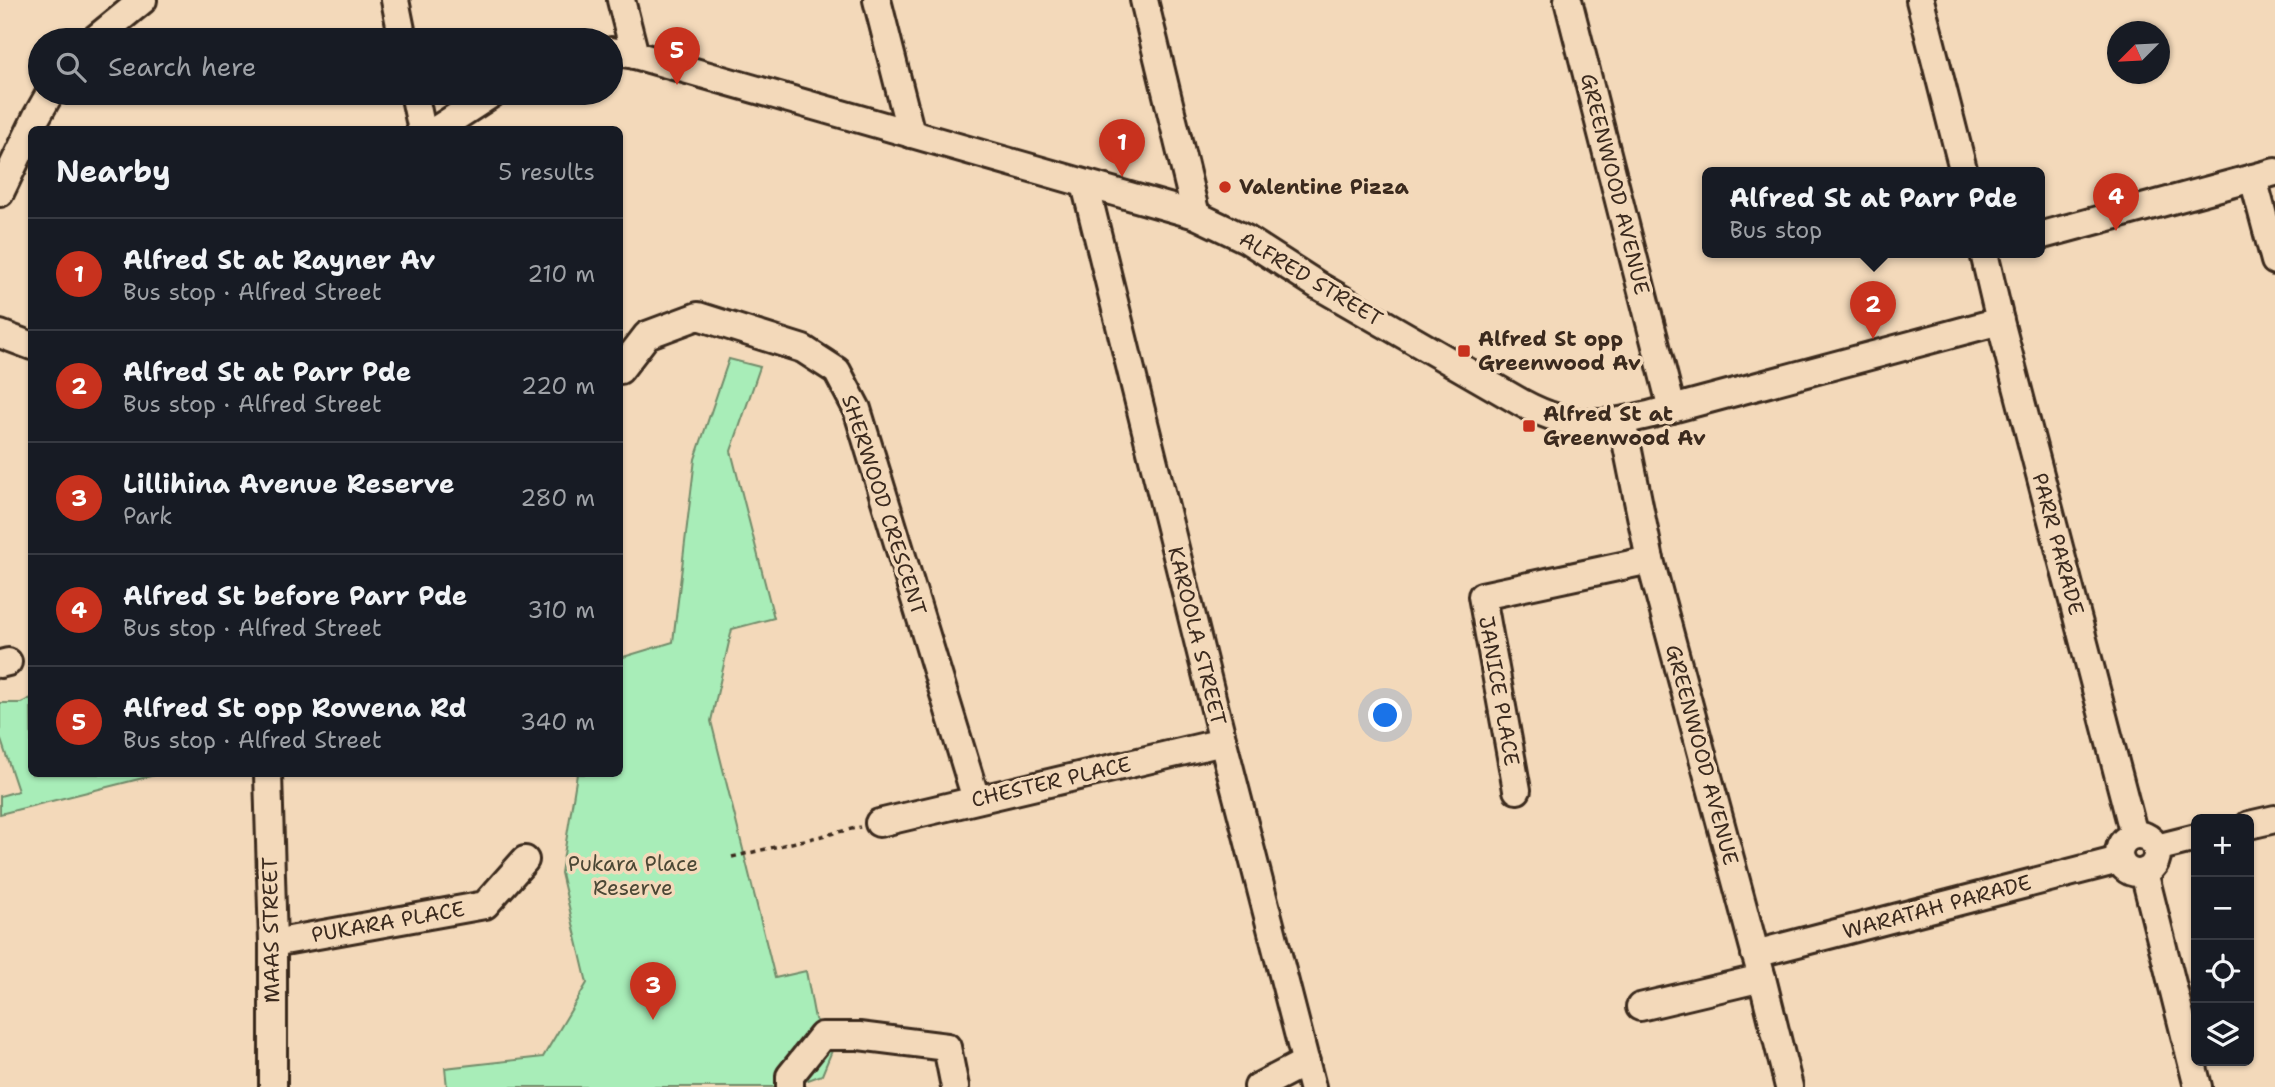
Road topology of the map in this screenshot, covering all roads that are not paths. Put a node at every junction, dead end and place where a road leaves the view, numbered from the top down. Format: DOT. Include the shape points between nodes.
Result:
graph roads {
  1 [pos="143,0"];
  2 [pos="395,0"];
  3 [pos="621,0"];
  4 [pos="877,0"];
  5 [pos="1144,0"];
  6 [pos="1568,0"];
  7 [pos="1920,0"];
  8 [pos="109,28"];
  9 [pos="401,28"];
  10 [pos="622,28"];
  11 [pos="623,53"];
  12 [pos="43,105"];
  13 [pos="417,105"];
  14 [pos="475,105"];
  15 [pos="32,126"];
  16 [pos="421,126"];
  17 [pos="442,126"];
  18 [pos="911,134"];
  19 [pos="28,135"];
  20 [pos="1962,167"];
  21 [pos="2264,175"];
  22 [pos="1085,184"];
  23 [pos="0,193"];
  24 [pos="1196,215"];
  25 [pos="2045,234"];
  26 [pos="1985,258"];
  27 [pos="2275,261"];
  28 [pos="2000,321"];
  29 [pos="0,334"];
  30 [pos="28,344"];
  31 [pos="623,366"];
  32 [pos="1672,409"];
  33 [pos="1622,421"];
  34 [pos="1650,560"];
  35 [pos="1223,742"];
  36 [pos="268,777"];
  37 [pos="1517,790"];
  38 [pos="976,799"];
  39 [pos="2275,819"];
  40 [pos="879,823"];
  41 [pos="2254,824"];
  42 [pos="2191,838"];
  43 [pos="2145,842"];
  44 [pos="525,860"];
  45 [pos="2119,860"];
  46 [pos="2144,872"];
  47 [pos="273,943"];
  48 [pos="1758,966"];
  49 [pos="1640,1007"];
  50 [pos="1309,1075"];
  51 [pos="272,1087"];
  52 [pos="790,1087"];
  53 [pos="955,1087"];
  54 [pos="1258,1087"];
  55 [pos="1789,1087"];
  56 [pos="2198,1087"];
  1 -- 8 [label="street"];
  2 -- 9 [label="street"];
  3 -- 10 [label="street"];
  4 -- 18 [label="street"];
  5 -- 24 [label="street"];
  6 -- 32 [label="street, GREENWOOD AVENUE"];
  7 -- 20 [label="street"];
  11 -- 18 [label="street, ALFRED STREET"];
  12 -- 15 [label="street"];
  13 -- 16 [label="street"];
  14 -- 17 [label="street"];
  18 -- 22 [label="street, ALFRED STREET"];
  19 -- 23 [label="street"];
  21 -- 25 [label="street"];
  21 -- 27 [label="street"];
  22 -- 24 [label="street, ALFRED STREET"];
  22 -- 35 [label="street, KAROOLA STREET"];
  24 -- 33 [label="street, ALFRED STREET" via="1246,239 1535,410 1578,423"];
  26 -- 28 [label="street, PARR PARADE"];
  28 -- 32 [label="street, ALFRED STREET"];
  28 -- 43 [label="street, PARR PARADE"];
  29 -- 30 [label="street"];
  31 -- 38 [label="street, SHERWOOD CRESCENT" via="647,335 698,316 803,349 837,371 857,409"];
  32 -- 33 [label="street, ALFRED STREET"];
  33 -- 34 [label="street, GREENWOOD AVENUE"];
  34 -- 37 [label="street, JANICE PLACE" via="1482,596"];
  34 -- 48 [label="street, GREENWOOD AVENUE"];
  35 -- 38 [label="street, CHESTER PLACE"];
  35 -- 50 [label="street, KAROOLA STREET"];
  36 -- 47 [label="street, MAAS STREET"];
  38 -- 40 [label="street, CHESTER PLACE"];
  39 -- 41 [label="street"];
  42 -- 43 [label="street"];
  43 -- 45 [label="street" via="2122,842"];
  43 -- 46 [label="street" via="2156,859"];
  44 -- 47 [label="street, PUKARA PLACE" via="485,905"];
  45 -- 46 [label="street" via="2129,871"];
  45 -- 48 [label="street, WARATAH PARADE"];
  46 -- 56 [label="street"];
  47 -- 51 [label="street, MAAS STREET"];
  48 -- 49 [label="street, WARATAH PARADE"];
  48 -- 55 [label="street, GREENWOOD AVENUE"];
  50 -- 54 [label="street"];
  52 -- 53 [label="street" via="790,1076 822,1036 947,1047"];
}
